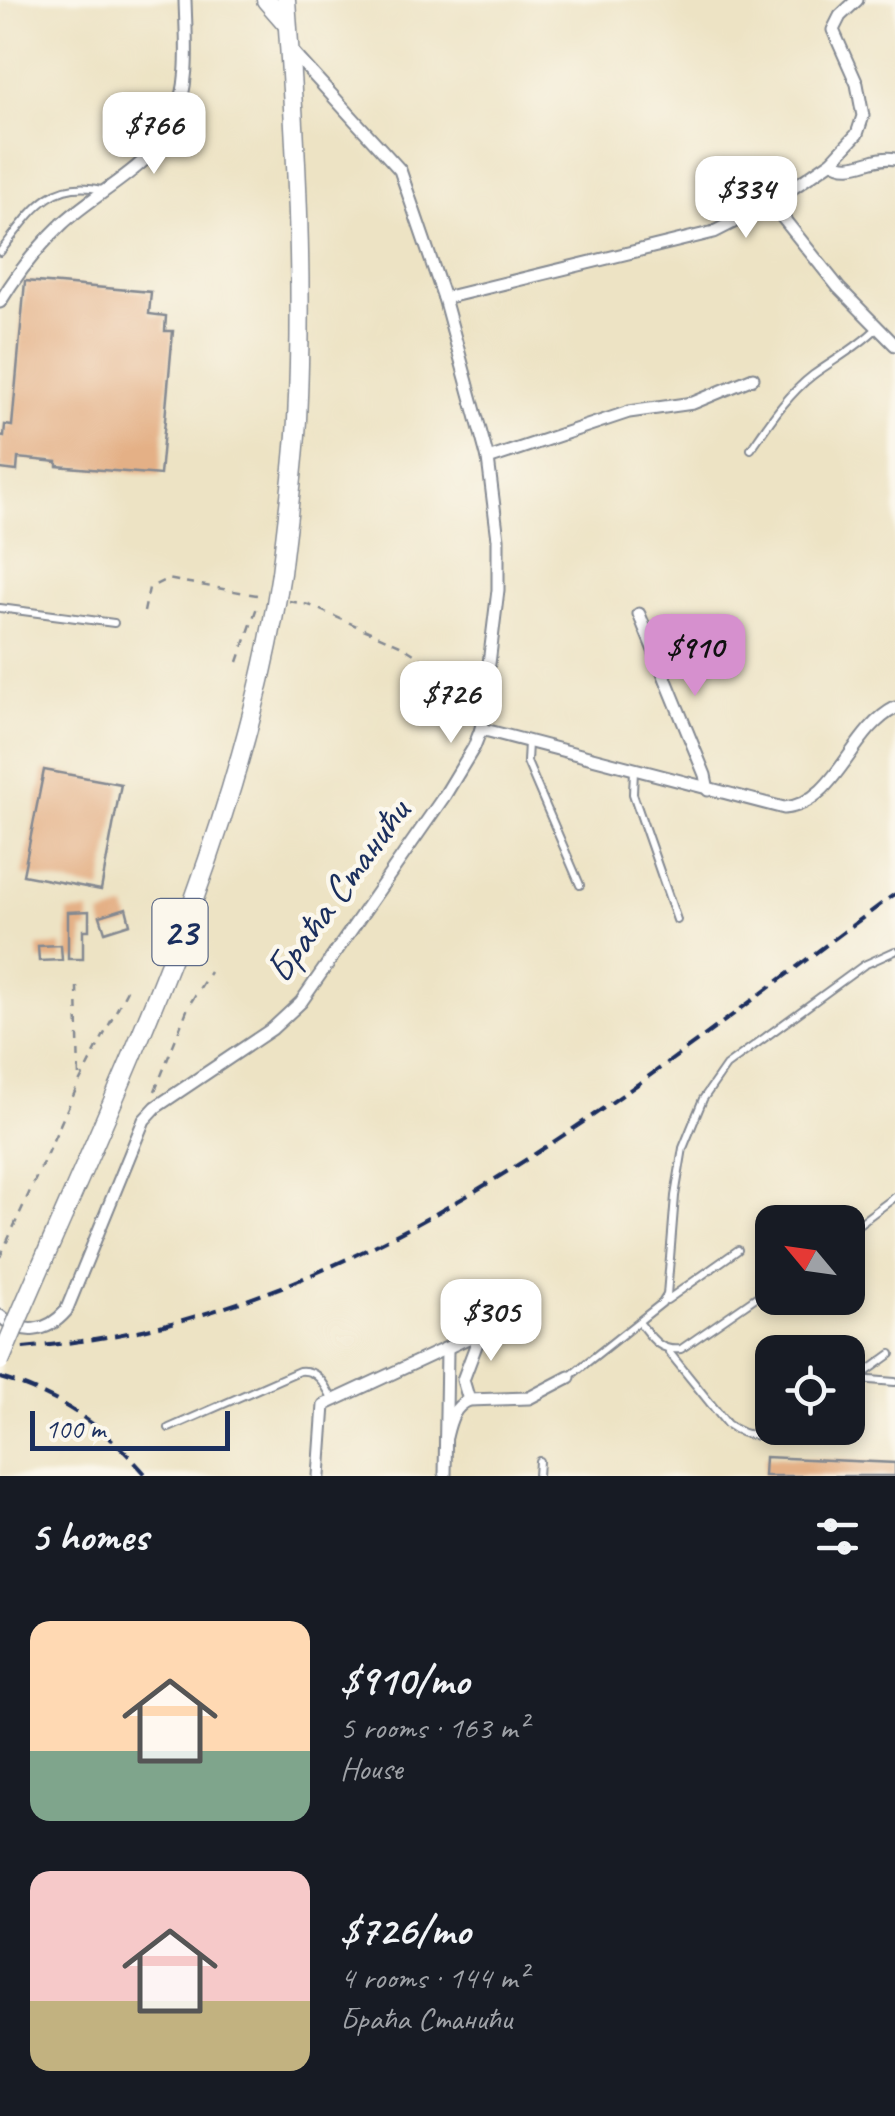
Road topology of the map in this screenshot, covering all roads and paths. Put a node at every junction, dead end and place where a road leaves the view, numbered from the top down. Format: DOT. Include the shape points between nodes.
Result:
graph roads {
  1 [pos="186,0"];
  2 [pos="266,0"];
  3 [pos="286,0"];
  4 [pos="857,0"];
  5 [pos="287,24"];
  6 [pos="290,49"];
  7 [pos="895,159"];
  8 [pos="832,161"];
  9 [pos="104,190"];
  10 [pos="771,203"];
  11 [pos="0,252"];
  12 [pos="444,298"];
  13 [pos="0,302"];
  14 [pos="878,328"];
  15 [pos="895,345"];
  16 [pos="753,378"];
  17 [pos="751,449"];
  18 [pos="488,459"];
  19 [pos="281,600"];
  20 [pos="0,608"];
  21 [pos="144,612"];
  22 [pos="639,614"];
  23 [pos="114,623"];
  24 [pos="238,662"];
  25 [pos="485,693"];
  26 [pos="895,708"];
  27 [pos="481,729"];
  28 [pos="528,742"];
  29 [pos="634,770"];
  30 [pos="708,790"];
  31 [pos="580,885"];
  32 [pos="677,920"];
  33 [pos="895,951"];
  34 [pos="210,972"];
  35 [pos="77,987"];
  36 [pos="128,988"];
  37 [pos="80,1083"];
  38 [pos="144,1120"];
  39 [pos="895,1197"];
  40 [pos="865,1219"];
  41 [pos="738,1250"];
  42 [pos="0,1257"];
  43 [pos="755,1298"];
  44 [pos="662,1304"];
  45 [pos="0,1316"];
  46 [pos="638,1322"];
  47 [pos="446,1350"];
  48 [pos="668,1351"];
  49 [pos="892,1354"];
  50 [pos="0,1362"];
  51 [pos="865,1373"];
  52 [pos="568,1377"];
  53 [pos="865,1380"];
  54 [pos="895,1382"];
  55 [pos="469,1400"];
  56 [pos="328,1403"];
  57 [pos="169,1428"];
  58 [pos="755,1436"];
  59 [pos="446,1437"];
  60 [pos="539,1462"];
  61 [pos="319,1476"];
  62 [pos="446,1476"];
  63 [pos="538,1476"];
  1 -- 9 [label="street" via="185,77 173,124"];
  2 -- 5 [label="main road"];
  3 -- 5 [label="main road, 23"];
  4 -- 8 [label="street" via="833,30 858,84 863,116 857,134"];
  5 -- 6 [label="main road, 23"];
  6 -- 12 [label="street, Браћа Станићи" via="400,170"];
  6 -- 50 [label="main road, 23, bridge" via="300,335 294,455 282,573 252,715 195,895"];
  7 -- 8 [label="street" via="848,168"];
  8 -- 10 [label="street"];
  9 -- 11 [label="lane" via="81,185 49,196"];
  9 -- 13 [label="street" via="37,250"];
  10 -- 12 [label="street" via="714,232"];
  10 -- 14 [label="street"];
  12 -- 18 [label="street, Браћа Станићи"];
  14 -- 15 [label="street"];
  14 -- 17 [label="lane" via="810,376"];
  16 -- 18 [label="street" via="693,403 629,412"];
  18 -- 25 [label="street, Браћа Станићи" via="498,590"];
  19 -- 25 [label="path" via="400,645 469,692"];
  20 -- 23 [label="lane"];
  21 -- 24 [label="path" via="149,588 167,579 266,596"];
  22 -- 30 [label="street"];
  25 -- 27 [label="street, Браћа Станићи"];
  26 -- 30 [label="street" via="872,724 802,805 775,808"];
  27 -- 28 [label="street"];
  27 -- 38 [label="street, Браћа Станићи" via="445,795 300,1002"];
  28 -- 29 [label="street"];
  28 -- 31 [label="lane" via="528,762"];
  29 -- 30 [label="street"];
  29 -- 32 [label="lane" via="632,794"];
  33 -- 44 [label="lane" via="864,965 726,1066 703,1099 682,1148 670,1283"];
  34 -- 38 [label="path" via="188,1005"];
  35 -- 37 [label="path"];
  36 -- 37 [label="path"];
  37 -- 42 [label="path"];
  38 -- 45 [label="street, Браћа Станићи" via="66,1311 44,1330 8,1324"];
  39 -- 40 [label="lane"];
  41 -- 44 [label="lane"];
  43 -- 48 [label="lane" via="696,1341"];
  44 -- 46 [label="lane"];
  46 -- 48 [label="lane"];
  46 -- 52 [label="lane"];
  47 -- 55 [label="street" via="481,1332 463,1380"];
  47 -- 56 [label="street"];
  47 -- 59 [label="street"];
  48 -- 58 [label="lane" via="727,1424"];
  49 -- 51 [label="lane"];
  52 -- 55 [label="street" via="528,1398"];
  53 -- 54 [label="lane"];
  55 -- 59 [label="street" via="456,1409"];
  56 -- 57 [label="lane" via="321,1378 299,1371"];
  56 -- 61 [label="street"];
  59 -- 62 [label="street"];
  60 -- 63 [label="lane"];
}
